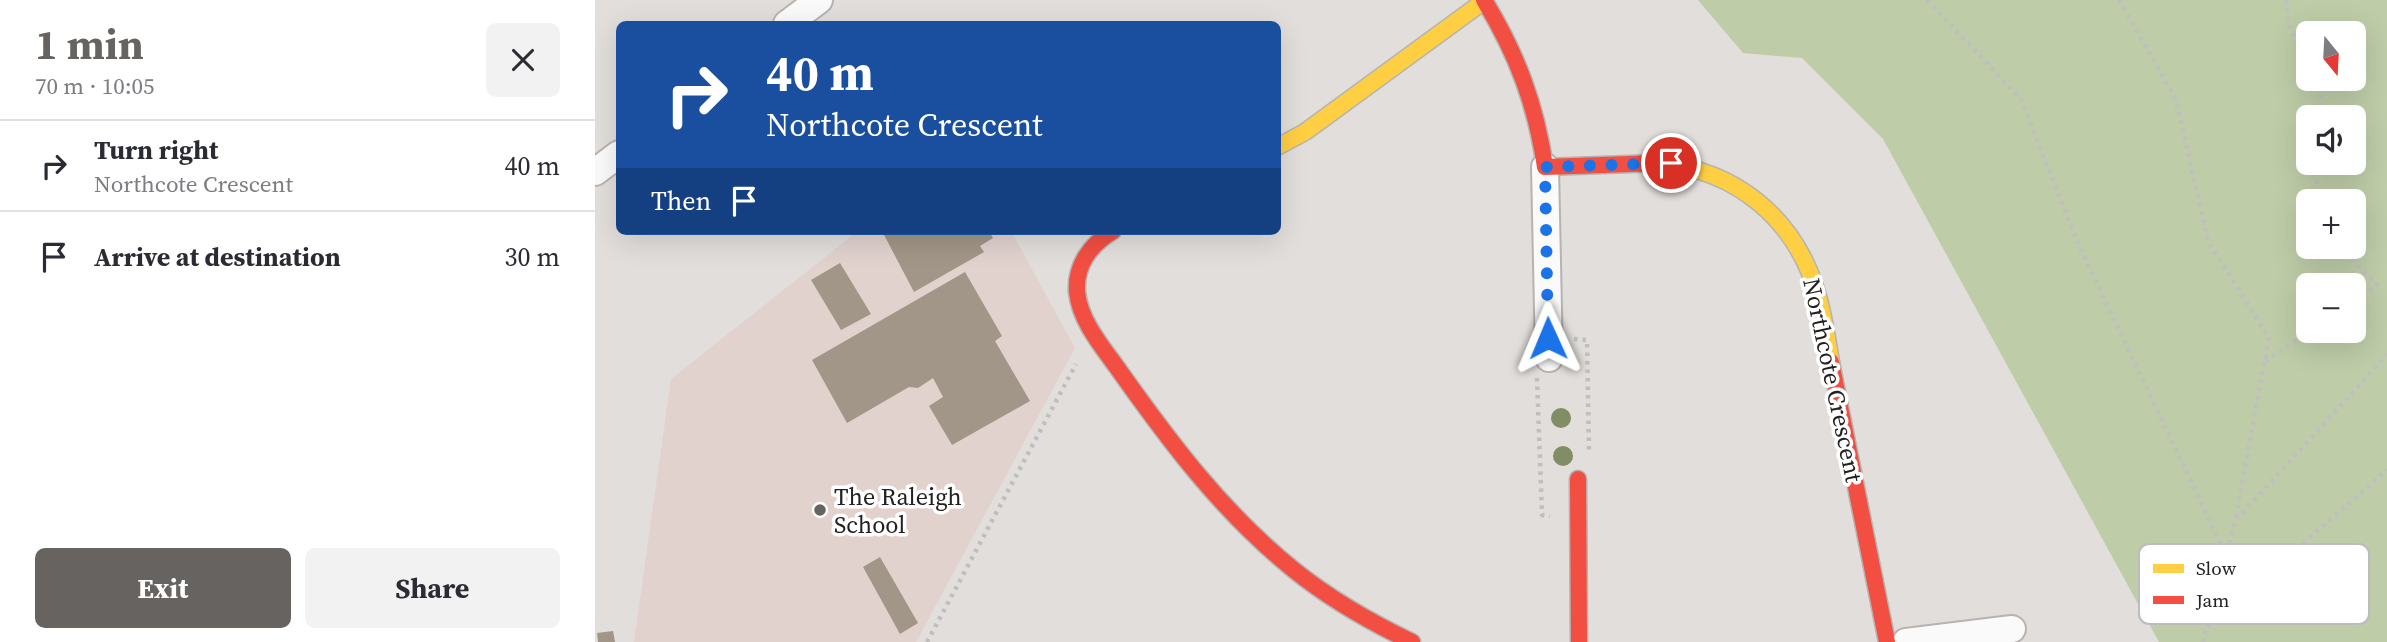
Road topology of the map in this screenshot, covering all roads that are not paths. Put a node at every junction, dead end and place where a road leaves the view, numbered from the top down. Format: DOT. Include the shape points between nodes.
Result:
graph roads {
  1 [pos="819,0"];
  2 [pos="1484,0"];
  3 [pos="791,21"];
  4 [pos="1281,145"];
  5 [pos="616,155"];
  6 [pos="1545,167"];
  7 [pos="595,172"];
  8 [pos="1108,235"];
  9 [pos="1548,348"];
  10 [pos="1578,479"];
  11 [pos="2012,629"];
  12 [pos="1412,642"];
  13 [pos="1579,642"];
  14 [pos="1887,642"];
  15 [pos="1906,642"];
  1 -- 3 [label="street"];
  2 -- 4 [label="street"];
  2 -- 6 [label="street" via="1525,72 1538,115"];
  5 -- 7 [label="street"];
  6 -- 9 [label="street"];
  6 -- 14 [label="street, Northcote Crescent" via="1671,163 1697,168 1745,189 1784,224 1799,246 1818,295"];
  8 -- 12 [label="street" via="1091,247 1079,274 1079,302 1093,333 1180,460 1292,569 1324,593"];
  10 -- 13 [label="street"];
  11 -- 15 [label="street"];
}
